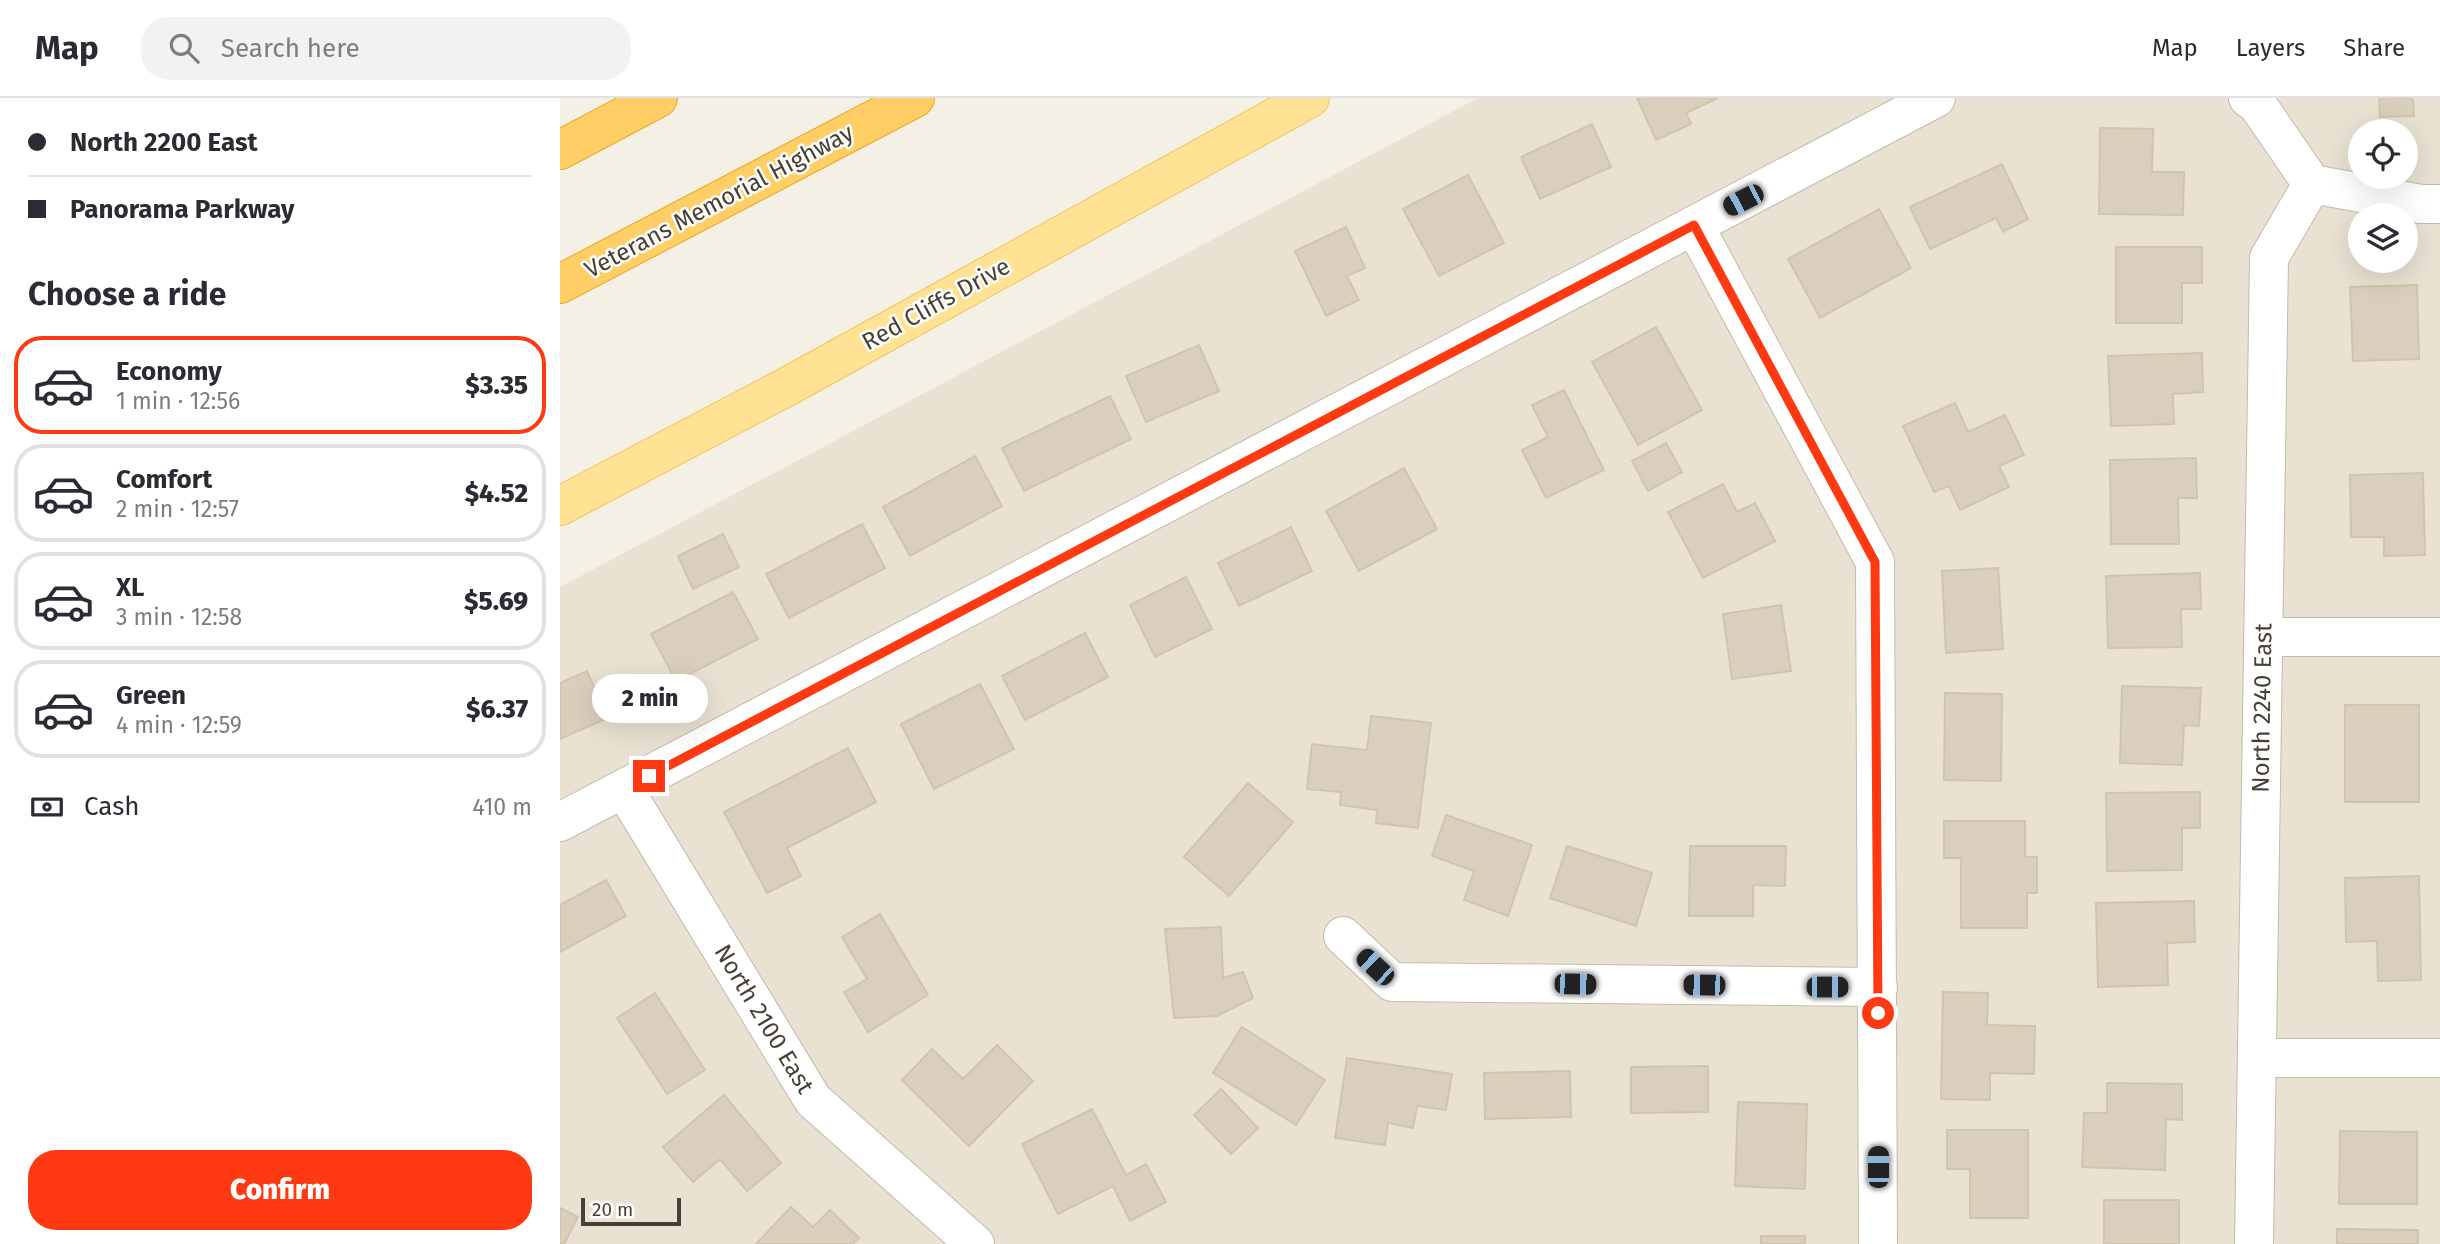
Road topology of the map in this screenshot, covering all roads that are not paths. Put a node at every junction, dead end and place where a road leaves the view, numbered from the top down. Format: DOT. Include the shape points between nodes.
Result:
graph roads {
  1 [pos="659,98"];
  2 [pos="915,98"];
  3 [pos="1310,98"];
  4 [pos="1936,98"];
  5 [pos="2248,98"];
  6 [pos="560,150"];
  7 [pos="2312,184"];
  8 [pos="2440,204"];
  9 [pos="1694,225"];
  10 [pos="560,284"];
  11 [pos="560,506"];
  12 [pos="2263,636"];
  13 [pos="2440,637"];
  14 [pos="624,789"];
  15 [pos="560,822"];
  16 [pos="1343,936"];
  17 [pos="1878,987"];
  18 [pos="2257,1058"];
  19 [pos="2440,1058"];
  20 [pos="975,1244"];
  21 [pos="1878,1244"];
  22 [pos="2254,1244"];
  1 -- 6 [label="highway"];
  2 -- 10 [label="highway, Veterans Memorial Highway"];
  3 -- 11 [label="main road, Red Cliffs Drive" via="792,384"];
  4 -- 9 [label="street"];
  5 -- 7 [label="street" via="2257,104"];
  7 -- 8 [label="street"];
  7 -- 12 [label="street, North 2240 East" via="2269,258"];
  9 -- 14 [label="street"];
  9 -- 17 [label="street" via="1875,562"];
  12 -- 13 [label="street"];
  12 -- 18 [label="street, North 2240 East"];
  14 -- 15 [label="street"];
  14 -- 20 [label="street, North 2100 East" via="813,1100"];
  16 -- 17 [label="street" via="1392,982"];
  17 -- 21 [label="street"];
  18 -- 19 [label="street"];
  18 -- 22 [label="street, North 2240 East"];
}
